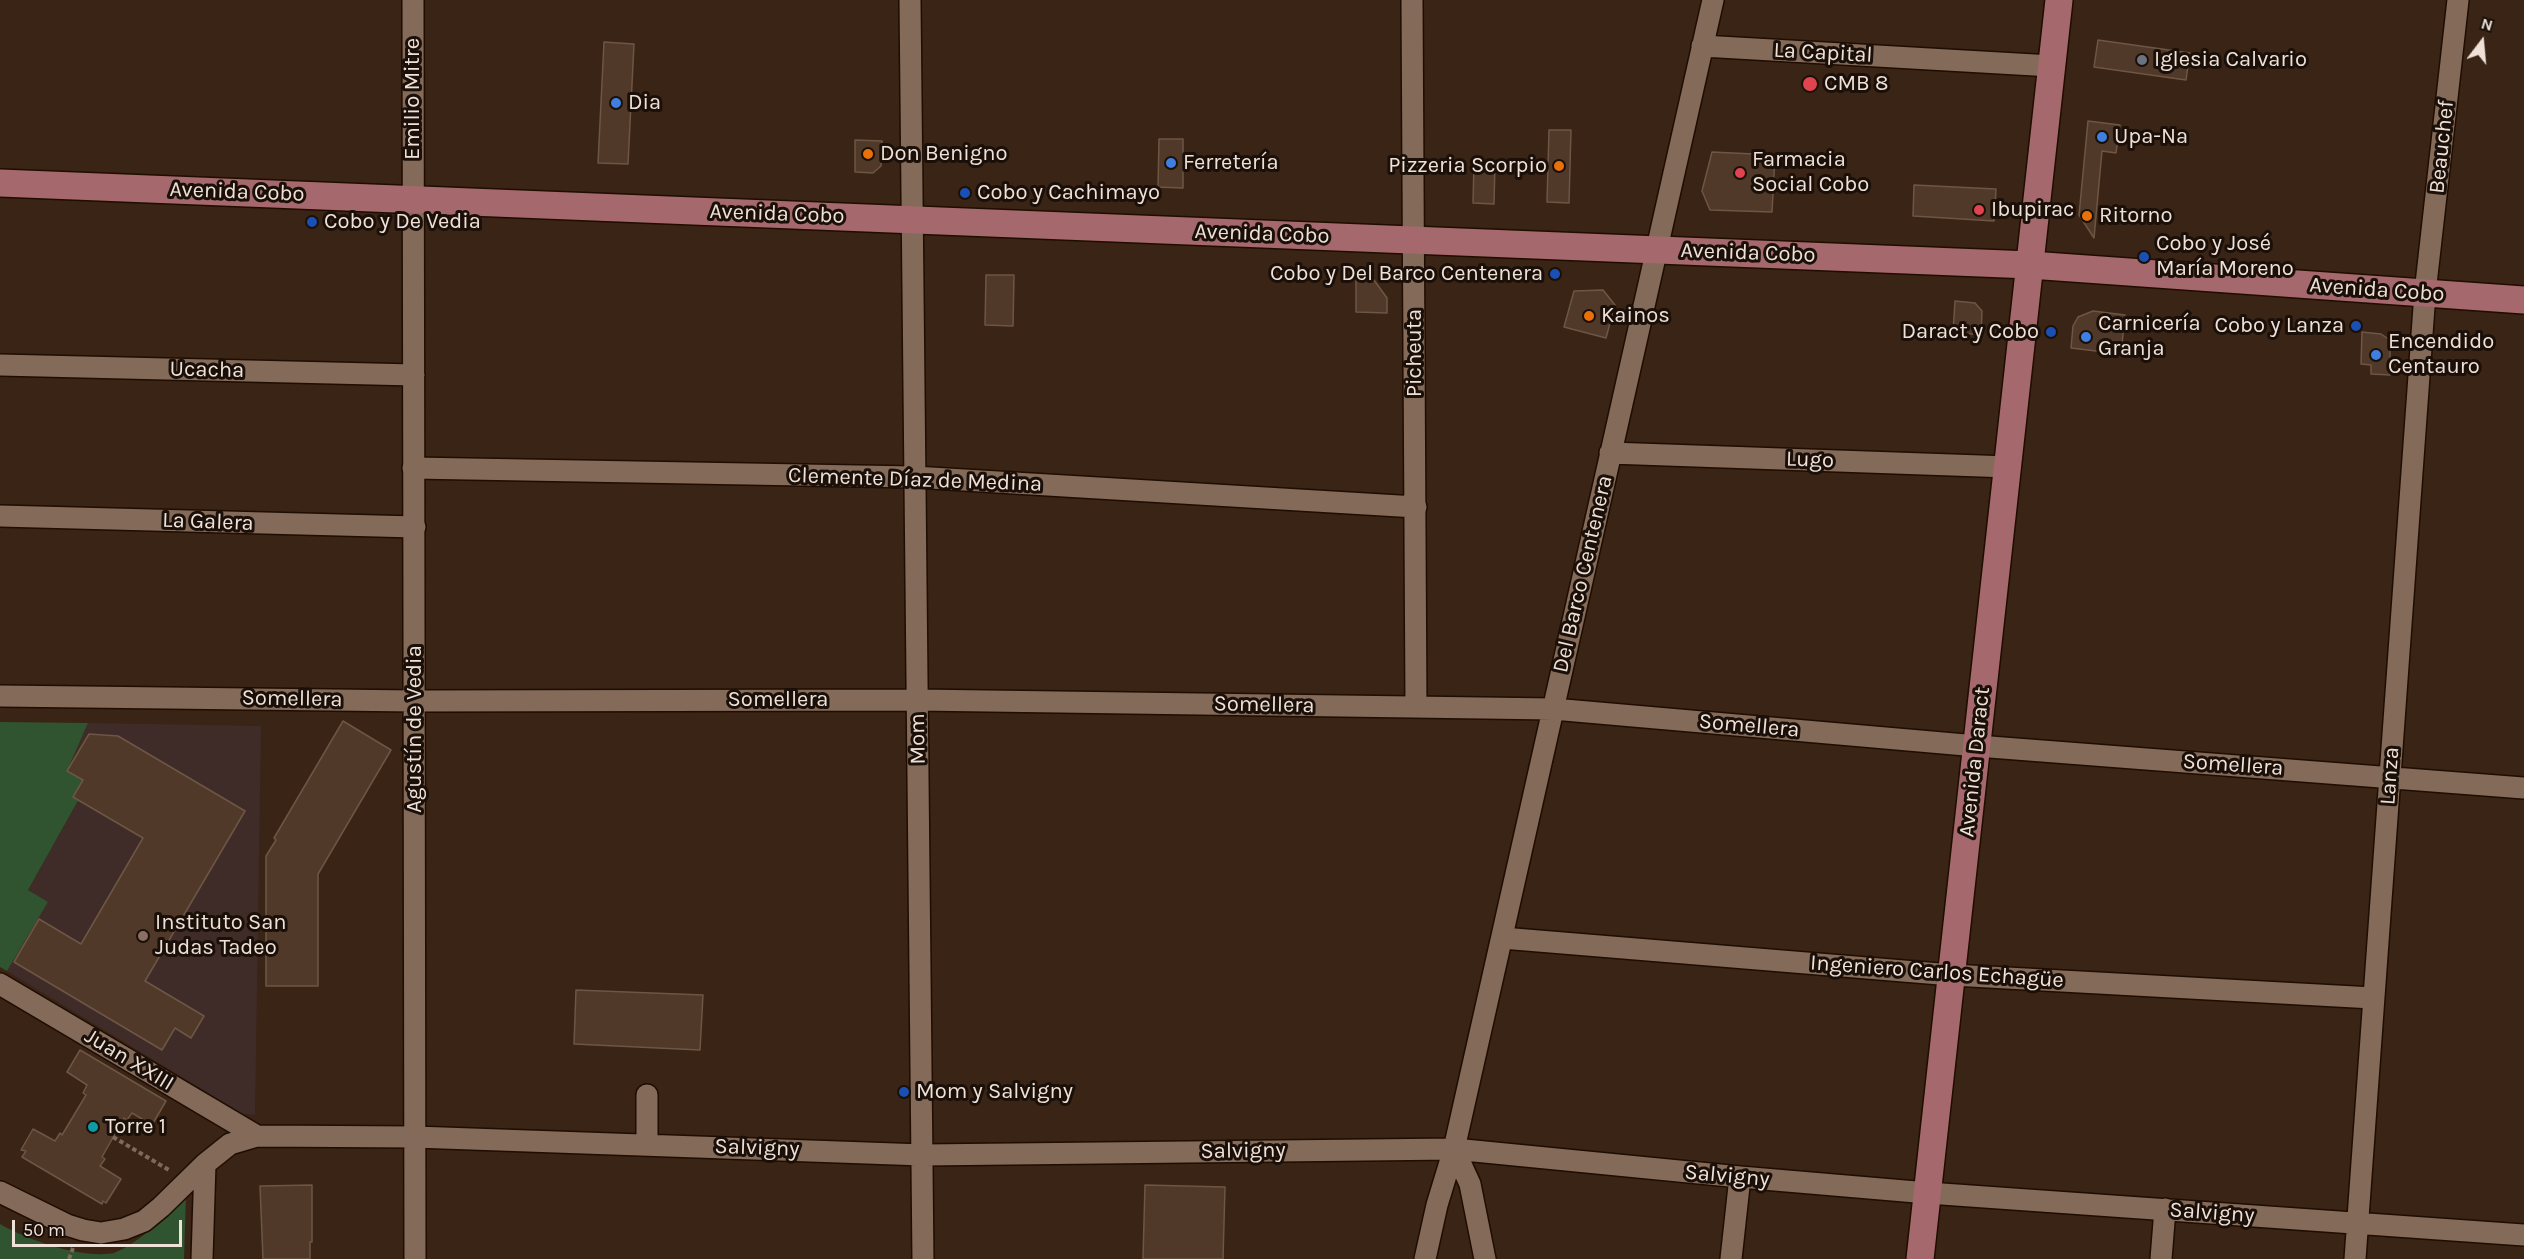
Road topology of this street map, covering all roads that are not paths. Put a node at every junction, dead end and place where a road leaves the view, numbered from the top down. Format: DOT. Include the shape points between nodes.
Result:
graph roads {
  1 [pos="413,0"];
  2 [pos="910,0"];
  3 [pos="1412,0"];
  4 [pos="1713,0"];
  5 [pos="2059,0"];
  6 [pos="2458,0"];
  7 [pos="1702,46"];
  8 [pos="2052,66"];
  9 [pos="0,183"];
  10 [pos="413,199"];
  11 [pos="912,219"];
  12 [pos="1414,240"];
  13 [pos="1656,250"];
  14 [pos="2030,264"];
  15 [pos="2425,293"];
  16 [pos="2524,300"];
  17 [pos="0,365"];
  18 [pos="414,375"];
  19 [pos="1610,453"];
  20 [pos="2009,467"];
  21 [pos="413,468"];
  22 [pos="915,477"];
  23 [pos="1416,507"];
  24 [pos="0,516"];
  25 [pos="415,527"];
  26 [pos="0,696"];
  27 [pos="917,700"];
  28 [pos="415,701"];
  29 [pos="1416,707"];
  30 [pos="1553,709"];
  31 [pos="1977,746"];
  32 [pos="2390,777"];
  33 [pos="2524,788"];
  34 [pos="1502,938"];
  35 [pos="1952,975"];
  36 [pos="0,984"];
  37 [pos="2373,998"];
  38 [pos="0,999"];
  39 [pos="31,1002"];
  40 [pos="647,1095"];
  41 [pos="257,1136"];
  42 [pos="415,1137"];
  43 [pos="647,1144"];
  44 [pos="1454,1149"];
  45 [pos="923,1155"];
  46 [pos="205,1164"];
  47 [pos="1740,1178"];
  48 [pos="0,1192"];
  49 [pos="1928,1193"];
  50 [pos="2165,1209"];
  51 [pos="2358,1223"];
  52 [pos="2524,1235"];
  53 [pos="202,1259"];
  54 [pos="415,1259"];
  55 [pos="923,1259"];
  56 [pos="1425,1259"];
  57 [pos="1485,1259"];
  58 [pos="1731,1259"];
  59 [pos="1920,1259"];
  60 [pos="2160,1259"];
  61 [pos="2355,1259"];
  1 -- 10 [label="street, Emilio Mitre"];
  2 -- 11 [label="street, Mom"];
  3 -- 12 [label="street, Picheuta"];
  4 -- 7 [label="street, Del Barco Centenera"];
  5 -- 8 [label="main road, Avenida Daract"];
  6 -- 15 [label="street, Beauchef"];
  7 -- 8 [label="street, La Capital"];
  7 -- 13 [label="street, Del Barco Centenera"];
  8 -- 14 [label="main road, Avenida Daract"];
  9 -- 10 [label="main road, Avenida Cobo"];
  10 -- 11 [label="main road, Avenida Cobo"];
  10 -- 18 [label="street, Agustín de Vedia"];
  11 -- 12 [label="main road, Avenida Cobo"];
  11 -- 22 [label="street, Mom"];
  12 -- 13 [label="main road, Avenida Cobo"];
  12 -- 23 [label="street, Picheuta"];
  13 -- 14 [label="main road, Avenida Cobo"];
  13 -- 19 [label="street, Del Barco Centenera"];
  14 -- 15 [label="main road, Avenida Cobo"];
  14 -- 20 [label="main road, Avenida Daract"];
  15 -- 16 [label="main road, Avenida Cobo"];
  15 -- 32 [label="street, Lanza"];
  17 -- 18 [label="street, Ucacha"];
  18 -- 21 [label="street, Agustín de Vedia"];
  19 -- 20 [label="street, Lugo"];
  19 -- 30 [label="street, Del Barco Centenera"];
  20 -- 31 [label="main road, Avenida Daract"];
  21 -- 22 [label="street, Clemente Díaz de Medina"];
  21 -- 25 [label="street, Agustín de Vedia"];
  22 -- 23 [label="street, Clemente Díaz de Medina"];
  22 -- 27 [label="street, Mom"];
  23 -- 29 [label="street, Picheuta"];
  24 -- 25 [label="street, La Galera"];
  25 -- 28 [label="street, Agustín de Vedia"];
  26 -- 28 [label="street, Somellera"];
  27 -- 28 [label="street, Somellera"];
  27 -- 29 [label="street, Somellera"];
  27 -- 45 [label="street, Mom"];
  28 -- 42 [label="street, Agustín de Vedia"];
  29 -- 30 [label="street, Somellera"];
  30 -- 31 [label="street, Somellera"];
  30 -- 34 [label="street, Del Barco Centenera"];
  31 -- 32 [label="street, Somellera"];
  31 -- 35 [label="main road, Avenida Daract"];
  32 -- 33 [label="street, Somellera"];
  32 -- 37 [label="street, Lanza"];
  34 -- 35 [label="street, Ingeniero Carlos Echagüe"];
  34 -- 44 [label="street, Del Barco Centenera"];
  35 -- 37 [label="street, Ingeniero Carlos Echagüe"];
  35 -- 49 [label="main road, Avenida Daract"];
  36 -- 39 [label="street, Juan XXIII"];
  37 -- 51 [label="street, Lanza"];
  38 -- 39 [label="street"];
  39 -- 41 [label="street, Juan XXIII"];
  40 -- 43 [label="street"];
  41 -- 42 [label="street, Salvigny"];
  41 -- 46 [label="street, Salvigny" via="230,1144"];
  42 -- 43 [label="street, Salvigny"];
  42 -- 54 [label="street, Agustín de Vedia"];
  43 -- 45 [label="street, Salvigny"];
  44 -- 45 [label="street, Salvigny"];
  44 -- 47 [label="street, Salvigny"];
  44 -- 56 [label="street, Del Barco Centenera"];
  44 -- 57 [label="street" via="1470,1184"];
  45 -- 55 [label="street, Mom"];
  46 -- 48 [label="street, Salvigny" via="144,1221 101,1233 67,1225"];
  46 -- 53 [label="street"];
  47 -- 49 [label="street, Salvigny"];
  47 -- 58 [label="street"];
  49 -- 50 [label="street, Salvigny"];
  49 -- 59 [label="main road, Avenida Daract"];
  50 -- 51 [label="street, Salvigny"];
  50 -- 60 [label="street"];
  51 -- 52 [label="street, Salvigny"];
  51 -- 61 [label="street, Lanza"];
}
